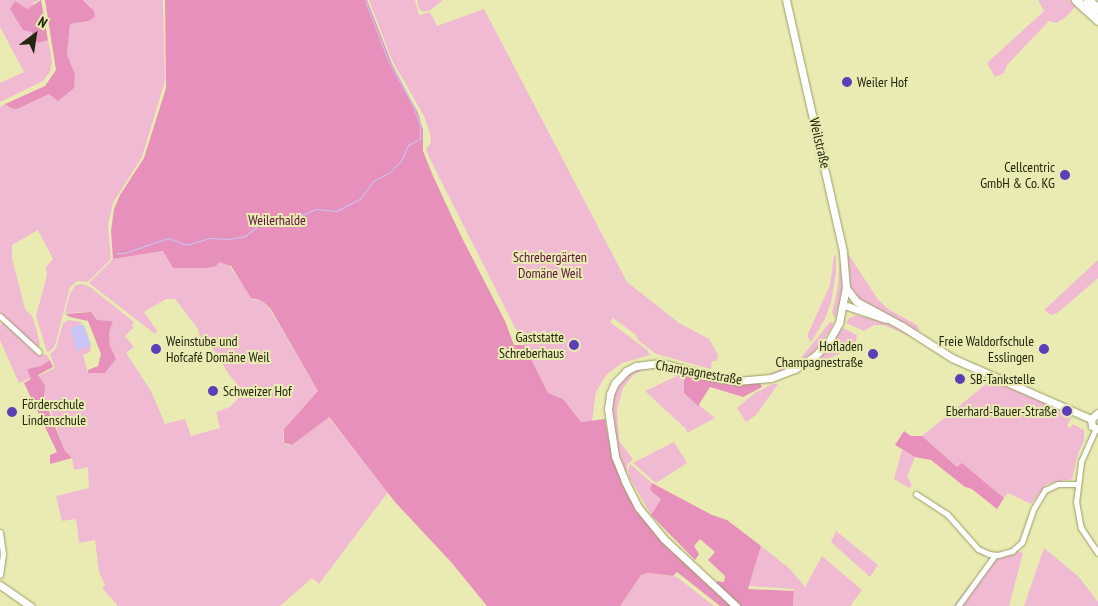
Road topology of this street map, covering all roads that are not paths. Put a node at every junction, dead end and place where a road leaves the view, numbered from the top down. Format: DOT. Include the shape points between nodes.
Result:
graph roads {
  1 [pos="786,0"];
  2 [pos="1076,0"];
  3 [pos="1088,0"];
  4 [pos="1098,10"];
  5 [pos="1098,20"];
  6 [pos="846,287"];
  7 [pos="844,305"];
  8 [pos="861,309"];
  9 [pos="0,316"];
  10 [pos="845,316"];
  11 [pos="40,352"];
  12 [pos="1098,413"];
  13 [pos="1090,419"];
  14 [pos="1097,428"];
  15 [pos="1077,484"];
  16 [pos="916,494"];
  17 [pos="0,532"];
  18 [pos="1098,553"];
  19 [pos="995,555"];
  20 [pos="0,575"];
  21 [pos="0,586"];
  22 [pos="30,606"];
  23 [pos="736,606"];
  24 [pos="958,606"];
  1 -- 6 [label="main road, Weilstraße" via="837,220 845,260"];
  2 -- 5 [label="highway"];
  3 -- 4 [label="highway"];
  6 -- 7 [label="main road, Weilstraße"];
  6 -- 8 [label="main road"];
  7 -- 8 [label="main road"];
  7 -- 10 [label="main road, Champagnestraße"];
  8 -- 10 [label="main road"];
  8 -- 13 [label="main road" via="890,320 965,365"];
  9 -- 11 [label="street"];
  10 -- 23 [label="main road, Champagnestraße" via="815,356 777,376 730,380 648,363 626,371 610,394 608,420 612,445 638,507 664,538"];
  12 -- 13 [label="main road"];
  13 -- 14 [label="main road" via="1092,426"];
  14 -- 15 [label="street" via="1081,462"];
  15 -- 18 [label="street" via="1078,520"];
  15 -- 19 [label="street" via="1058,484 1045,490 1034,508 1022,542 1012,551"];
  16 -- 19 [label="street" via="947,514 978,549"];
  17 -- 20 [label="street" via="3,554"];
  19 -- 24 [label="street"];
  21 -- 22 [label="main road"];
}
